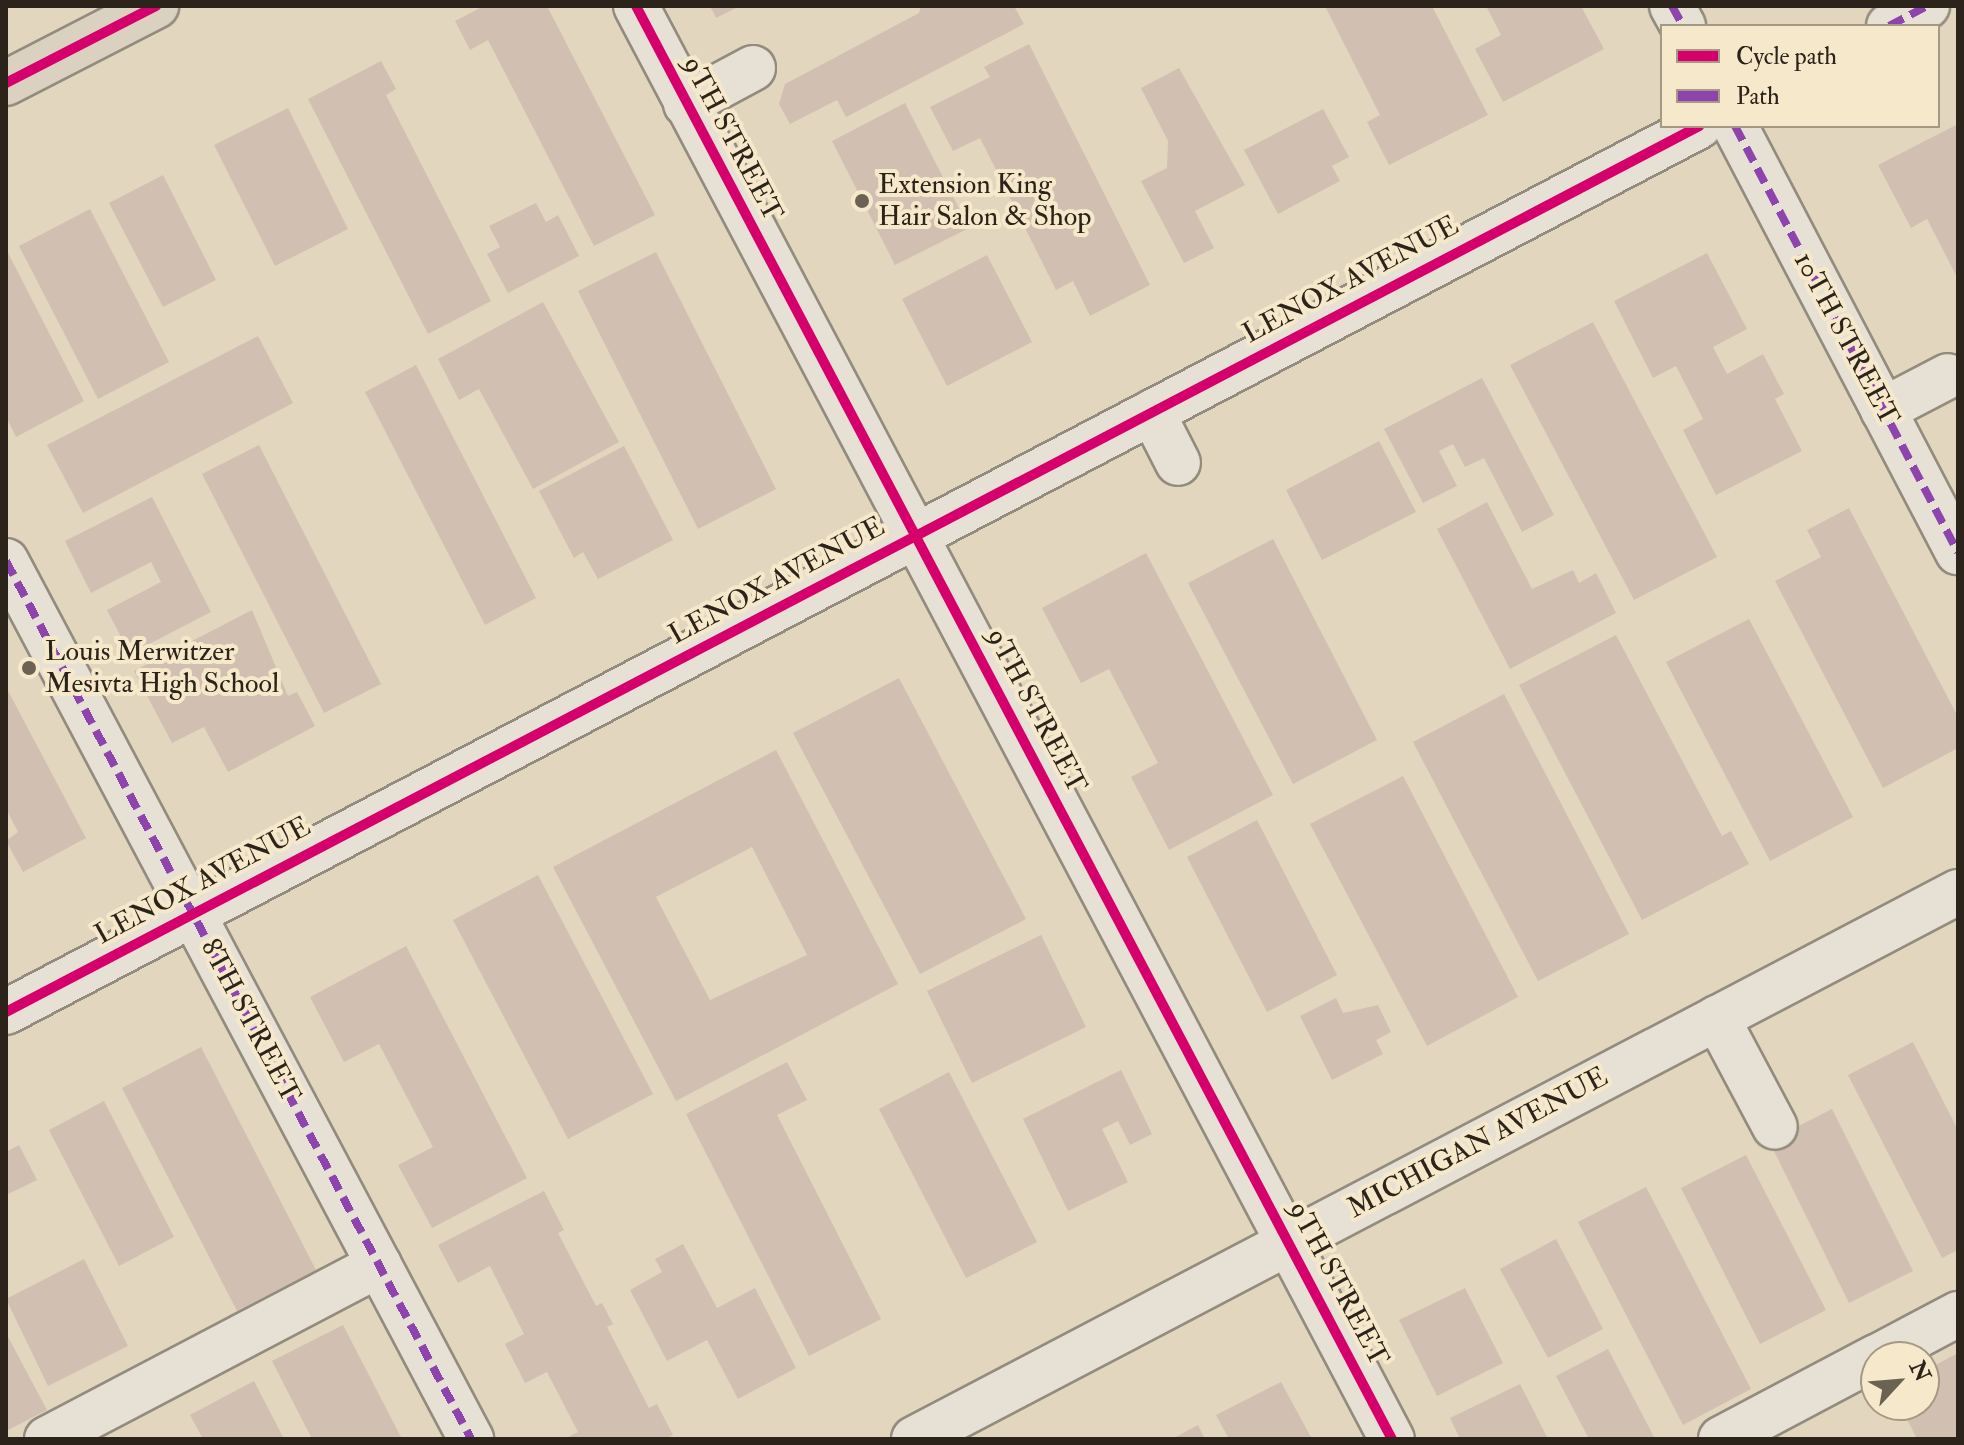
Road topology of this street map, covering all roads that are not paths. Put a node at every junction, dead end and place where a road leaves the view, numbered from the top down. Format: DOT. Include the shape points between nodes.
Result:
graph roads {
  1 [pos="156,6"];
  2 [pos="636,6"];
  3 [pos="1672,6"];
  4 [pos="1927,6"];
  5 [pos="1682,24"];
  6 [pos="1893,24"];
  7 [pos="753,68"];
  8 [pos="6,83"];
  9 [pos="686,104"];
  10 [pos="1695,128"];
  11 [pos="1736,128"];
  12 [pos="1948,376"];
  13 [pos="1883,410"];
  14 [pos="1152,412"];
  15 [pos="1178,463"];
  16 [pos="916,536"];
  17 [pos="1958,552"];
  18 [pos="7,566"];
  19 [pos="1958,892"];
  20 [pos="193,914"];
  21 [pos="6,1012"];
  22 [pos="1717,1018"];
  23 [pos="1775,1127"];
  24 [pos="1288,1242"];
  25 [pos="379,1265"];
  26 [pos="1958,1314"];
  27 [pos="1907,1341"];
  28 [pos="1860,1365"];
  29 [pos="47,1439"];
  30 [pos="471,1439"];
  31 [pos="914,1439"];
  32 [pos="1392,1439"];
  33 [pos="1721,1439"];
  1 -- 8 [label="highway"];
  2 -- 9 [label="street, 9TH STREET"];
  3 -- 5 [label="street"];
  4 -- 6 [label="street"];
  7 -- 9 [label="street"];
  9 -- 16 [label="street, 9TH STREET"];
  10 -- 14 [label="street, LENOX AVENUE"];
  11 -- 13 [label="street, 10TH STREET"];
  12 -- 13 [label="street"];
  13 -- 17 [label="street, 10TH STREET"];
  14 -- 15 [label="street"];
  14 -- 16 [label="street, LENOX AVENUE"];
  16 -- 20 [label="street, LENOX AVENUE"];
  16 -- 24 [label="street, 9TH STREET"];
  18 -- 20 [label="street, 8TH STREET"];
  19 -- 22 [label="street, MICHIGAN AVENUE"];
  20 -- 21 [label="street, LENOX AVENUE"];
  20 -- 25 [label="street, 8TH STREET"];
  22 -- 23 [label="street"];
  22 -- 24 [label="street, MICHIGAN AVENUE"];
  24 -- 31 [label="street, MICHIGAN AVENUE"];
  24 -- 32 [label="street, 9TH STREET"];
  25 -- 29 [label="street"];
  25 -- 30 [label="street, 8TH STREET"];
  26 -- 27 [label="street"];
  28 -- 33 [label="street"];
}
